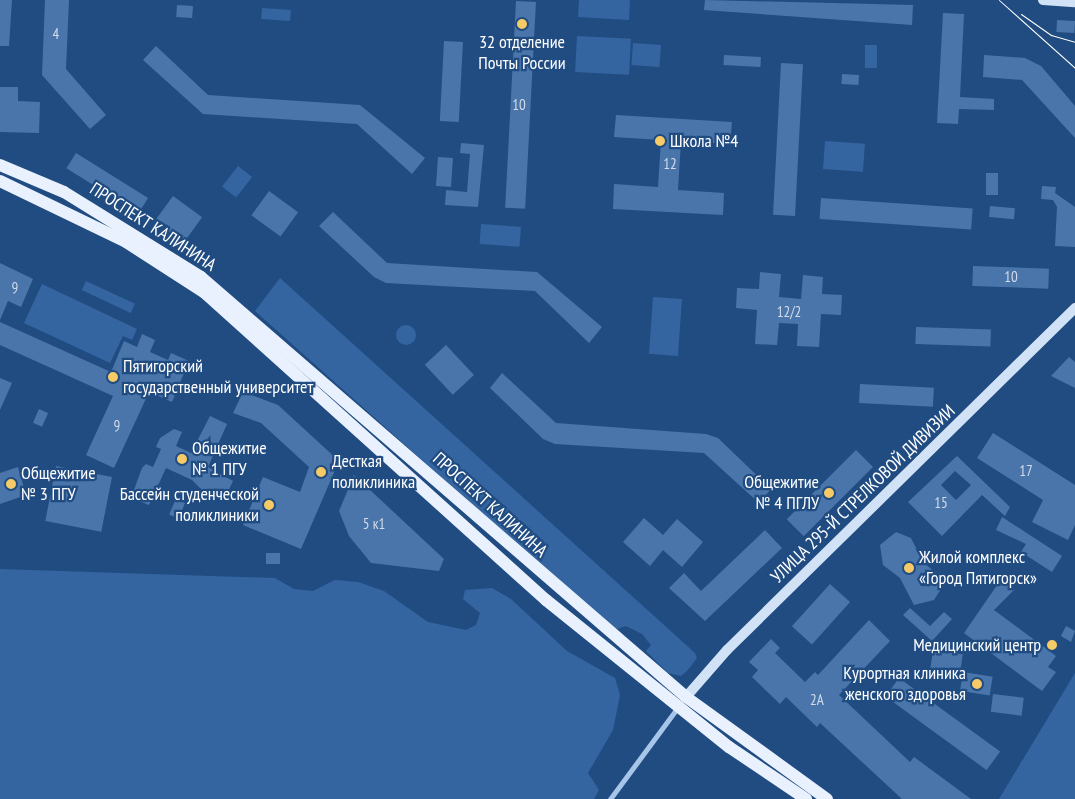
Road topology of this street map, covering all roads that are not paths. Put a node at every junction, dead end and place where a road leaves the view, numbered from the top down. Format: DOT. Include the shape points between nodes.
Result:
graph roads {
  1 [pos="1043,0"];
  2 [pos="1075,2"];
  3 [pos="0,165"];
  4 [pos="0,181"];
  5 [pos="1075,308"];
  6 [pos="556,588"];
  7 [pos="546,600"];
  8 [pos="682,702"];
  9 [pos="610,799"];
  10 [pos="806,799"];
  11 [pos="827,799"];
  1 -- 2 [label="street"];
  3 -- 6 [label="main road, ПРОСПЕКТ КАЛИНИНА" via="64,192 201,277"];
  4 -- 7 [label="main road, ПРОСПЕКТ КАЛИНИНА" via="119,237 205,294"];
  5 -- 8 [label="street, УЛИЦА 295-Й СТРЕЛКОВОЙ ДИВИЗИИ" via="727,650"];
  6 -- 7 [label="main road"];
  6 -- 8 [label="main road, ПРОСПЕКТ КАЛИНИНА"];
  7 -- 8 [label="main road, ПРОСПЕКТ КАЛИНИНА"];
  8 -- 9 [label="street"];
  8 -- 10 [label="main road, ПРОСПЕКТ КАЛИНИНА"];
  8 -- 11 [label="main road, ПРОСПЕКТ КАЛИНИНА"];
}
